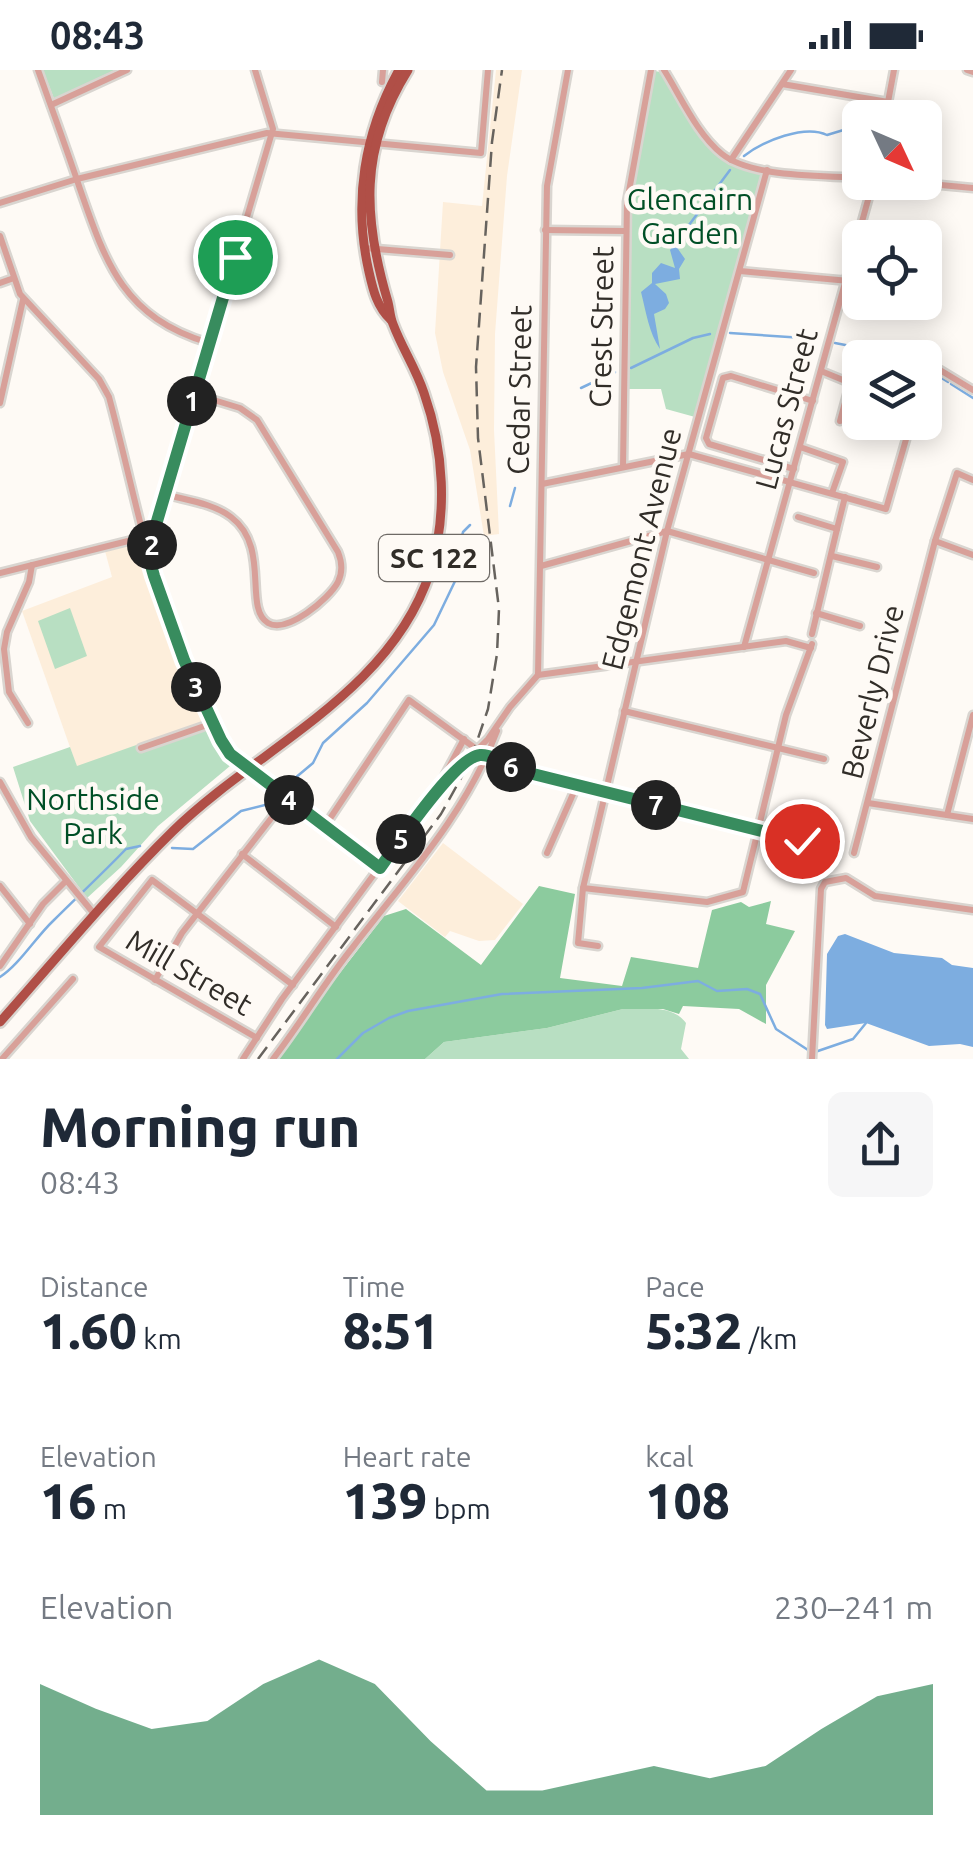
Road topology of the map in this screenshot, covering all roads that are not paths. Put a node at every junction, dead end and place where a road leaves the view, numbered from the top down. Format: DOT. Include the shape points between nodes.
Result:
graph roads {
  1 [pos="38,70"];
  2 [pos="127,70"];
  3 [pos="255,70"];
  4 [pos="383,70"];
  5 [pos="399,70"];
  6 [pos="408,70"];
  7 [pos="488,70"];
  8 [pos="568,70"];
  9 [pos="651,70"];
  10 [pos="664,70"];
  11 [pos="791,70"];
  12 [pos="894,70"];
  13 [pos="382,82"];
  14 [pos="782,84"];
  15 [pos="876,100"];
  16 [pos="888,100"];
  17 [pos="50,106"];
  18 [pos="272,133"];
  19 [pos="373,143"];
  20 [pos="731,160"];
  21 [pos="768,170"];
  22 [pos="842,176"];
  23 [pos="77,179"];
  24 [pos="942,185"];
  25 [pos="973,188"];
  26 [pos="0,203"];
  27 [pos="545,230"];
  28 [pos="626,231"];
  29 [pos="0,236"];
  30 [pos="369,248"];
  31 [pos="450,254"];
  32 [pos="740,271"];
  33 [pos="14,278"];
  34 [pos="842,281"];
  35 [pos="0,283"];
  36 [pos="842,295"];
  37 [pos="24,298"];
  38 [pos="209,344"];
  39 [pos="4,369"];
  40 [pos="821,371"];
  41 [pos="942,371"];
  42 [pos="842,380"];
  43 [pos="973,390"];
  44 [pos="194,394"];
  45 [pos="813,401"];
  46 [pos="0,402"];
  47 [pos="842,414"];
  48 [pos="840,421"];
  49 [pos="906,440"];
  50 [pos="800,447"];
  51 [pos="688,454"];
  52 [pos="623,468"];
  53 [pos="794,469"];
  54 [pos="973,480"];
  55 [pos="791,482"];
  56 [pos="542,484"];
  57 [pos="164,494"];
  58 [pos="838,495"];
  59 [pos="798,516"];
  60 [pos="155,528"];
  61 [pos="837,529"];
  62 [pos="667,531"];
  63 [pos="144,537"];
  64 [pos="934,541"];
  65 [pos="973,555"];
  66 [pos="832,556"];
  67 [pos="768,559"];
  68 [pos="150,562"];
  69 [pos="32,565"];
  70 [pos="541,566"];
  71 [pos="877,567"];
  72 [pos="814,572"];
  73 [pos="0,573"];
  74 [pos="816,613"];
  75 [pos="860,626"];
  76 [pos="812,634"];
  77 [pos="744,647"];
  78 [pos="634,662"];
  79 [pos="538,675"];
  80 [pos="624,711"];
  81 [pos="973,715"];
  82 [pos="28,723"];
  83 [pos="212,723"];
  84 [pos="499,723"];
  85 [pos="464,739"];
  86 [pos="488,739"];
  87 [pos="141,748"];
  88 [pos="778,748"];
  89 [pos="477,750"];
  90 [pos="486,756"];
  91 [pos="824,758"];
  92 [pos="468,759"];
  93 [pos="482,766"];
  94 [pos="248,768"];
  95 [pos="0,782"];
  96 [pos="577,785"];
  97 [pos="605,792"];
  98 [pos="282,794"];
  99 [pos="434,794"];
  100 [pos="868,802"];
  101 [pos="947,816"];
  102 [pos="973,819"];
  103 [pos="325,826"];
  104 [pos="758,830"];
  105 [pos="802,841"];
  106 [pos="854,852"];
  107 [pos="547,853"];
  108 [pos="242,854"];
  109 [pos="380,868"];
  110 [pos="66,882"];
  111 [pos="0,886"];
  112 [pos="582,888"];
  113 [pos="973,910"];
  114 [pos="197,913"];
  115 [pos="96,916"];
  116 [pos="30,924"];
  117 [pos="336,926"];
  118 [pos="598,946"];
  119 [pos="0,966"];
  120 [pos="72,980"];
  121 [pos="155,980"];
  122 [pos="292,985"];
  123 [pos="0,1022"];
  124 [pos="258,1038"];
  125 [pos="2,1059"];
  126 [pos="243,1059"];
  127 [pos="273,1059"];
  128 [pos="812,1059"];
  1 -- 17 [label="street"];
  2 -- 17 [label="street"];
  3 -- 18 [label="street"];
  4 -- 13 [label="street"];
  5 -- 19 [label="main road, SC 122"];
  6 -- 19 [label="main road, SC 122"];
  7 -- 19 [label="street" via="481,152"];
  8 -- 27 [label="street, Cedar Street"];
  9 -- 28 [label="street, Crest Street"];
  10 -- 20 [label="street" via="713,145"];
  11 -- 14 [label="street"];
  12 -- 16 [label="street"];
  14 -- 15 [label="street"];
  14 -- 20 [label="street"];
  17 -- 23 [label="street"];
  18 -- 19 [label="street"];
  18 -- 23 [label="street"];
  18 -- 38 [label="street"];
  19 -- 30 [label="main road, SC 122"];
  20 -- 21 [label="street"];
  21 -- 22 [label="street"];
  21 -- 32 [label="street, Edgemont Avenue"];
  23 -- 26 [label="street"];
  23 -- 38 [label="street" via="104,256 128,294 165,325"];
  24 -- 25 [label="street"];
  27 -- 28 [label="street"];
  27 -- 56 [label="street, Cedar Street"];
  28 -- 52 [label="street, Crest Street"];
  29 -- 33 [label="street"];
  30 -- 31 [label="street"];
  30 -- 94 [label="main road, SC 122" via="373,290 424,394 438,447 442,506 429,574 403,629 368,672"];
  32 -- 34 [label="street"];
  32 -- 51 [label="street, Edgemont Avenue"];
  33 -- 35 [label="street"];
  33 -- 37 [label="street"];
  36 -- 40 [label="street, Lucas Street"];
  37 -- 39 [label="street"];
  37 -- 63 [label="street" via="110,398"];
  38 -- 44 [label="street"];
  39 -- 46 [label="street"];
  40 -- 42 [label="street"];
  40 -- 45 [label="street, Lucas Street"];
  41 -- 43 [label="street"];
  44 -- 57 [label="street"];
  44 -- 57 [label="street" via="240,408 264,428 338,552 338,582 293,622 272,624 258,609 255,555 244,530 221,511"];
  45 -- 50 [label="street, Lucas Street"];
  45 -- 53 [label="street" via="722,378 709,444"];
  47 -- 48 [label="street"];
  49 -- 58 [label="street" via="886,509"];
  50 -- 53 [label="street, Lucas Street"];
  50 -- 58 [label="street" via="843,462"];
  51 -- 52 [label="street"];
  51 -- 55 [label="street"];
  51 -- 62 [label="street, Edgemont Avenue"];
  52 -- 56 [label="street"];
  53 -- 55 [label="street, Lucas Street"];
  54 -- 64 [label="street, Beverly Drive" via="957,474"];
  55 -- 58 [label="street"];
  55 -- 67 [label="street, Lucas Street"];
  56 -- 70 [label="street, Cedar Street"];
  57 -- 60 [label="street"];
  58 -- 61 [label="street"];
  59 -- 61 [label="street"];
  60 -- 63 [label="street"];
  60 -- 68 [label="street"];
  61 -- 66 [label="street"];
  62 -- 67 [label="street"];
  62 -- 70 [label="street"];
  62 -- 78 [label="street, Edgemont Avenue"];
  63 -- 68 [label="street"];
  63 -- 69 [label="street"];
  64 -- 65 [label="street"];
  64 -- 100 [label="street, Beverly Drive"];
  66 -- 71 [label="street"];
  66 -- 74 [label="street"];
  67 -- 72 [label="street"];
  67 -- 77 [label="street, Lucas Street"];
  68 -- 83 [label="street"];
  69 -- 73 [label="street"];
  69 -- 82 [label="street" via="4,649 9,692"];
  70 -- 79 [label="street, Cedar Street"];
  74 -- 75 [label="street"];
  74 -- 76 [label="street"];
  77 -- 78 [label="street"];
  77 -- 88 [label="street" via="786,641 812,646"];
  78 -- 79 [label="street"];
  78 -- 80 [label="street, Edgemont Avenue"];
  79 -- 84 [label="street"];
  80 -- 88 [label="street"];
  80 -- 97 [label="street, Edgemont Avenue"];
  81 -- 101 [label="street"];
  83 -- 87 [label="street"];
  83 -- 94 [label="street" via="230,754"];
  84 -- 86 [label="street"];
  84 -- 90 [label="street"];
  85 -- 89 [label="street"];
  85 -- 99 [label="street"];
  85 -- 103 [label="street" via="408,700"];
  86 -- 89 [label="street"];
  86 -- 90 [label="street"];
  88 -- 91 [label="street"];
  88 -- 104 [label="street"];
  89 -- 90 [label="street"];
  89 -- 92 [label="street"];
  90 -- 92 [label="street"];
  90 -- 93 [label="street"];
  90 -- 96 [label="street"];
  92 -- 93 [label="street" via="478,758"];
  92 -- 99 [label="street"];
  93 -- 127 [label="street" via="448,828"];
  94 -- 98 [label="street"];
  94 -- 115 [label="main road, SC 122" via="174,831"];
  95 -- 110 [label="street"];
  96 -- 97 [label="street"];
  96 -- 107 [label="street"];
  97 -- 104 [label="street"];
  97 -- 112 [label="street, Edgemont Avenue"];
  98 -- 103 [label="street"];
  98 -- 108 [label="street"];
  99 -- 109 [label="street"];
  100 -- 101 [label="street"];
  100 -- 106 [label="street, Beverly Drive"];
  101 -- 102 [label="street"];
  103 -- 109 [label="street"];
  104 -- 105 [label="street"];
  104 -- 112 [label="street" via="743,892 707,902"];
  108 -- 114 [label="street"];
  108 -- 117 [label="street"];
  109 -- 117 [label="street"];
  110 -- 115 [label="street"];
  110 -- 116 [label="street"];
  111 -- 116 [label="street"];
  112 -- 118 [label="street, Edgemont Avenue" via="578,943"];
  113 -- 128 [label="street" via="875,896 846,878 825,882"];
  114 -- 121 [label="street"];
  114 -- 121 [label="street, Mill Street" via="152,880 99,947"];
  114 -- 122 [label="street"];
  115 -- 123 [label="main road, SC 122"];
  116 -- 119 [label="street"];
  117 -- 122 [label="street"];
  120 -- 125 [label="street"];
  121 -- 124 [label="street, Mill Street"];
  122 -- 124 [label="street"];
  124 -- 126 [label="street"];
}
